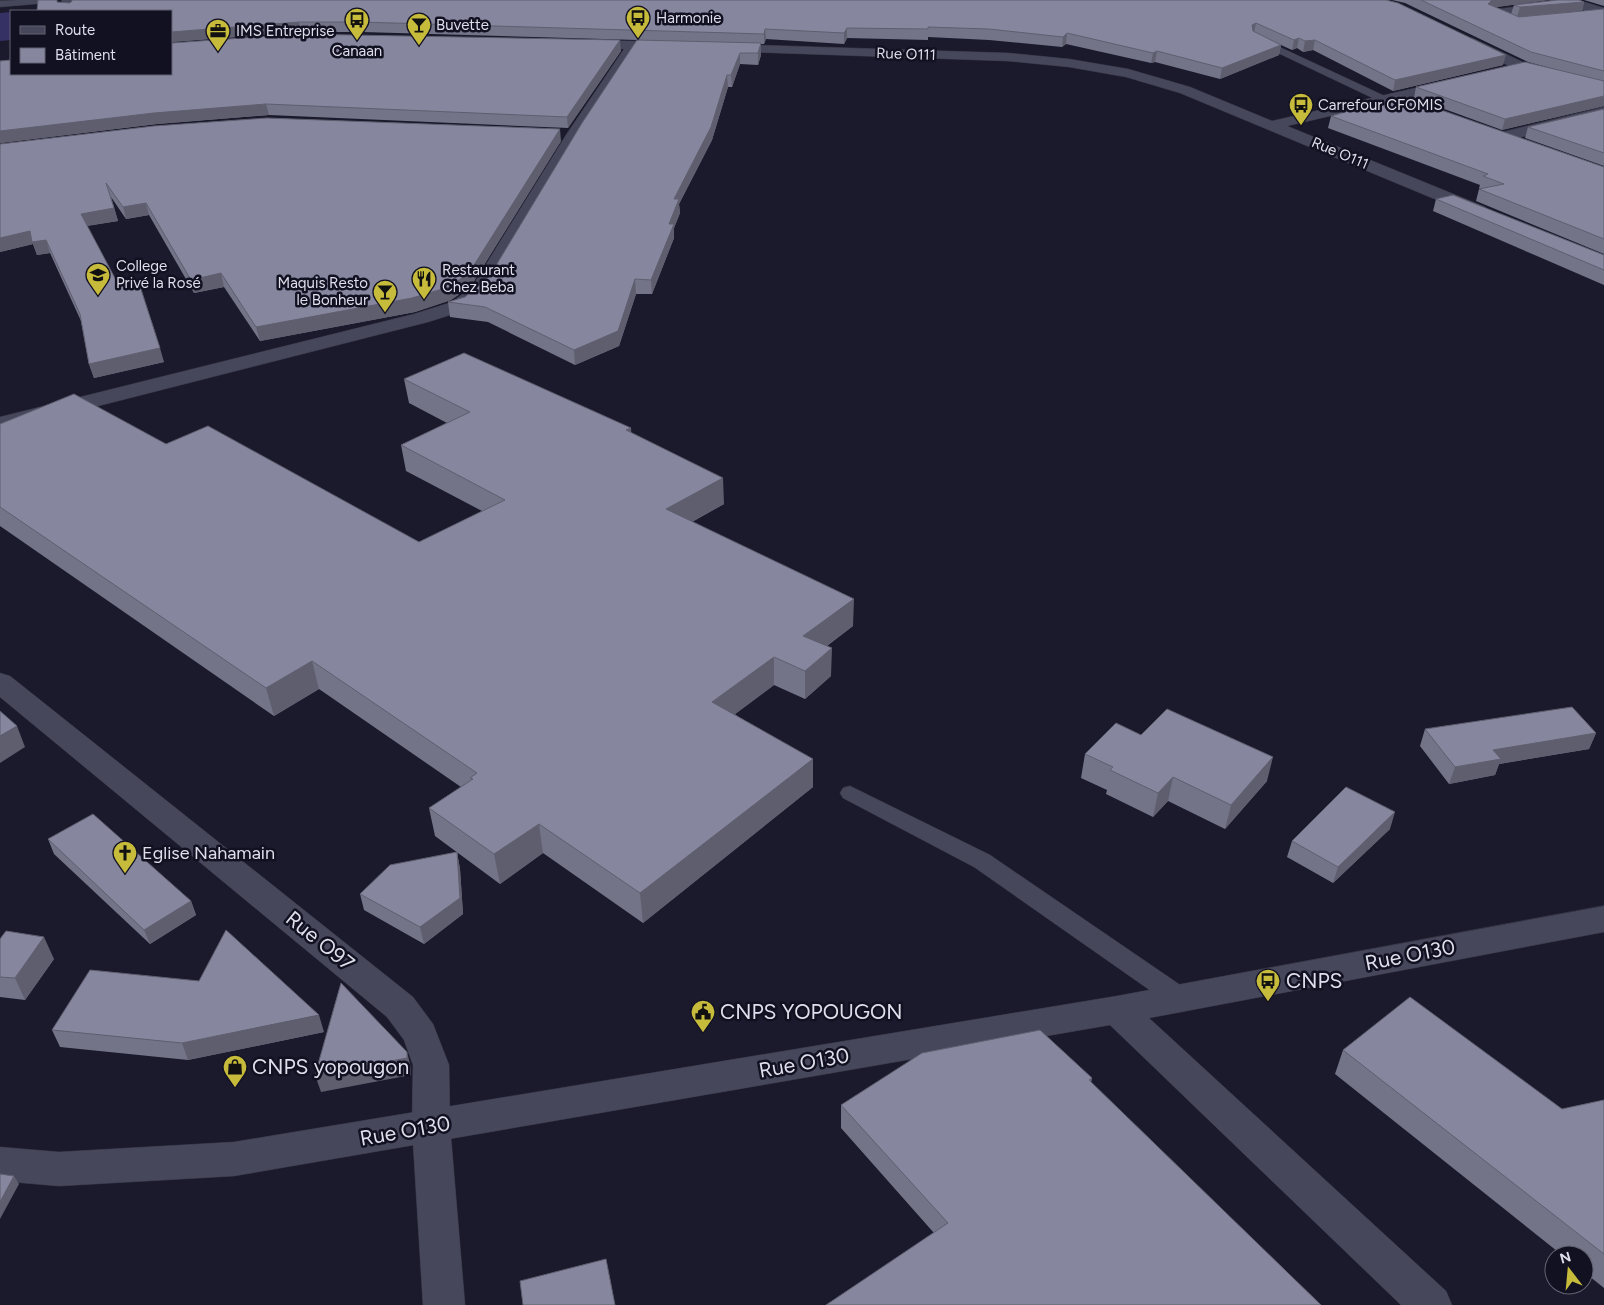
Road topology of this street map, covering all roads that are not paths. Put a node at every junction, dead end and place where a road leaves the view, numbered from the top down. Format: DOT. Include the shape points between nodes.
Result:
graph roads {
  1 [pos="47,0"];
  2 [pos="0,4"];
  3 [pos="1561,4"];
  4 [pos="1604,13"];
  5 [pos="1584,16"];
  6 [pos="1512,22"];
  7 [pos="1254,38"];
  8 [pos="1463,38"];
  9 [pos="571,43"];
  10 [pos="633,45"];
  11 [pos="683,46"];
  12 [pos="712,47"];
  13 [pos="1522,67"];
  14 [pos="1504,72"];
  15 [pos="1467,81"];
  16 [pos="1604,87"];
  17 [pos="1389,99"];
  18 [pos="1419,108"];
  19 [pos="1604,112"];
  20 [pos="1273,125"];
  21 [pos="1483,131"];
  22 [pos="555,134"];
  23 [pos="574,134"];
  24 [pos="1501,137"];
  25 [pos="1529,147"];
  26 [pos="1494,217"];
  27 [pos="0,424"];
  28 [pos="0,682"];
  29 [pos="850,793"];
  30 [pos="1604,919"];
  31 [pos="1180,998"];
  32 [pos="1117,1010"];
  33 [pos="431,1126"];
  34 [pos="0,1164"];
  35 [pos="444,1305"];
  36 [pos="1431,1305"];
  1 -- 2 [label="lane"];
  3 -- 4 [label="street"];
  3 -- 6 [label="lane" via="1491,13"];
  4 -- 5 [label="lane"];
  7 -- 17 [label="lane"];
  8 -- 13 [label="street"];
  9 -- 10 [label="street"];
  10 -- 11 [label="street"];
  10 -- 23 [label="street"];
  12 -- 20 [label="street, Rue O111" via="1008,57 1069,63 1128,73 1185,90"];
  13 -- 14 [label="street"];
  13 -- 16 [label="street"];
  15 -- 17 [label="street"];
  17 -- 18 [label="street"];
  17 -- 20 [label="street"];
  19 -- 24 [label="street"];
  20 -- 26 [label="street, Rue O111"];
  21 -- 24 [label="street"];
  22 -- 23 [label="street"];
  23 -- 27 [label="street" via="478,291 459,306"];
  24 -- 25 [label="street"];
  28 -- 33 [label="street, Rue O97" via="400,1008 420,1034 431,1064"];
  29 -- 31 [label="lane" via="982,861"];
  30 -- 31 [label="street, Rue O130"];
  31 -- 32 [label="street, Rue O130"];
  32 -- 33 [label="street, Rue O130"];
  32 -- 36 [label="street"];
  33 -- 34 [label="street, Rue O130" via="234,1159 59,1169"];
  33 -- 35 [label="street, Rue O97"];
}
